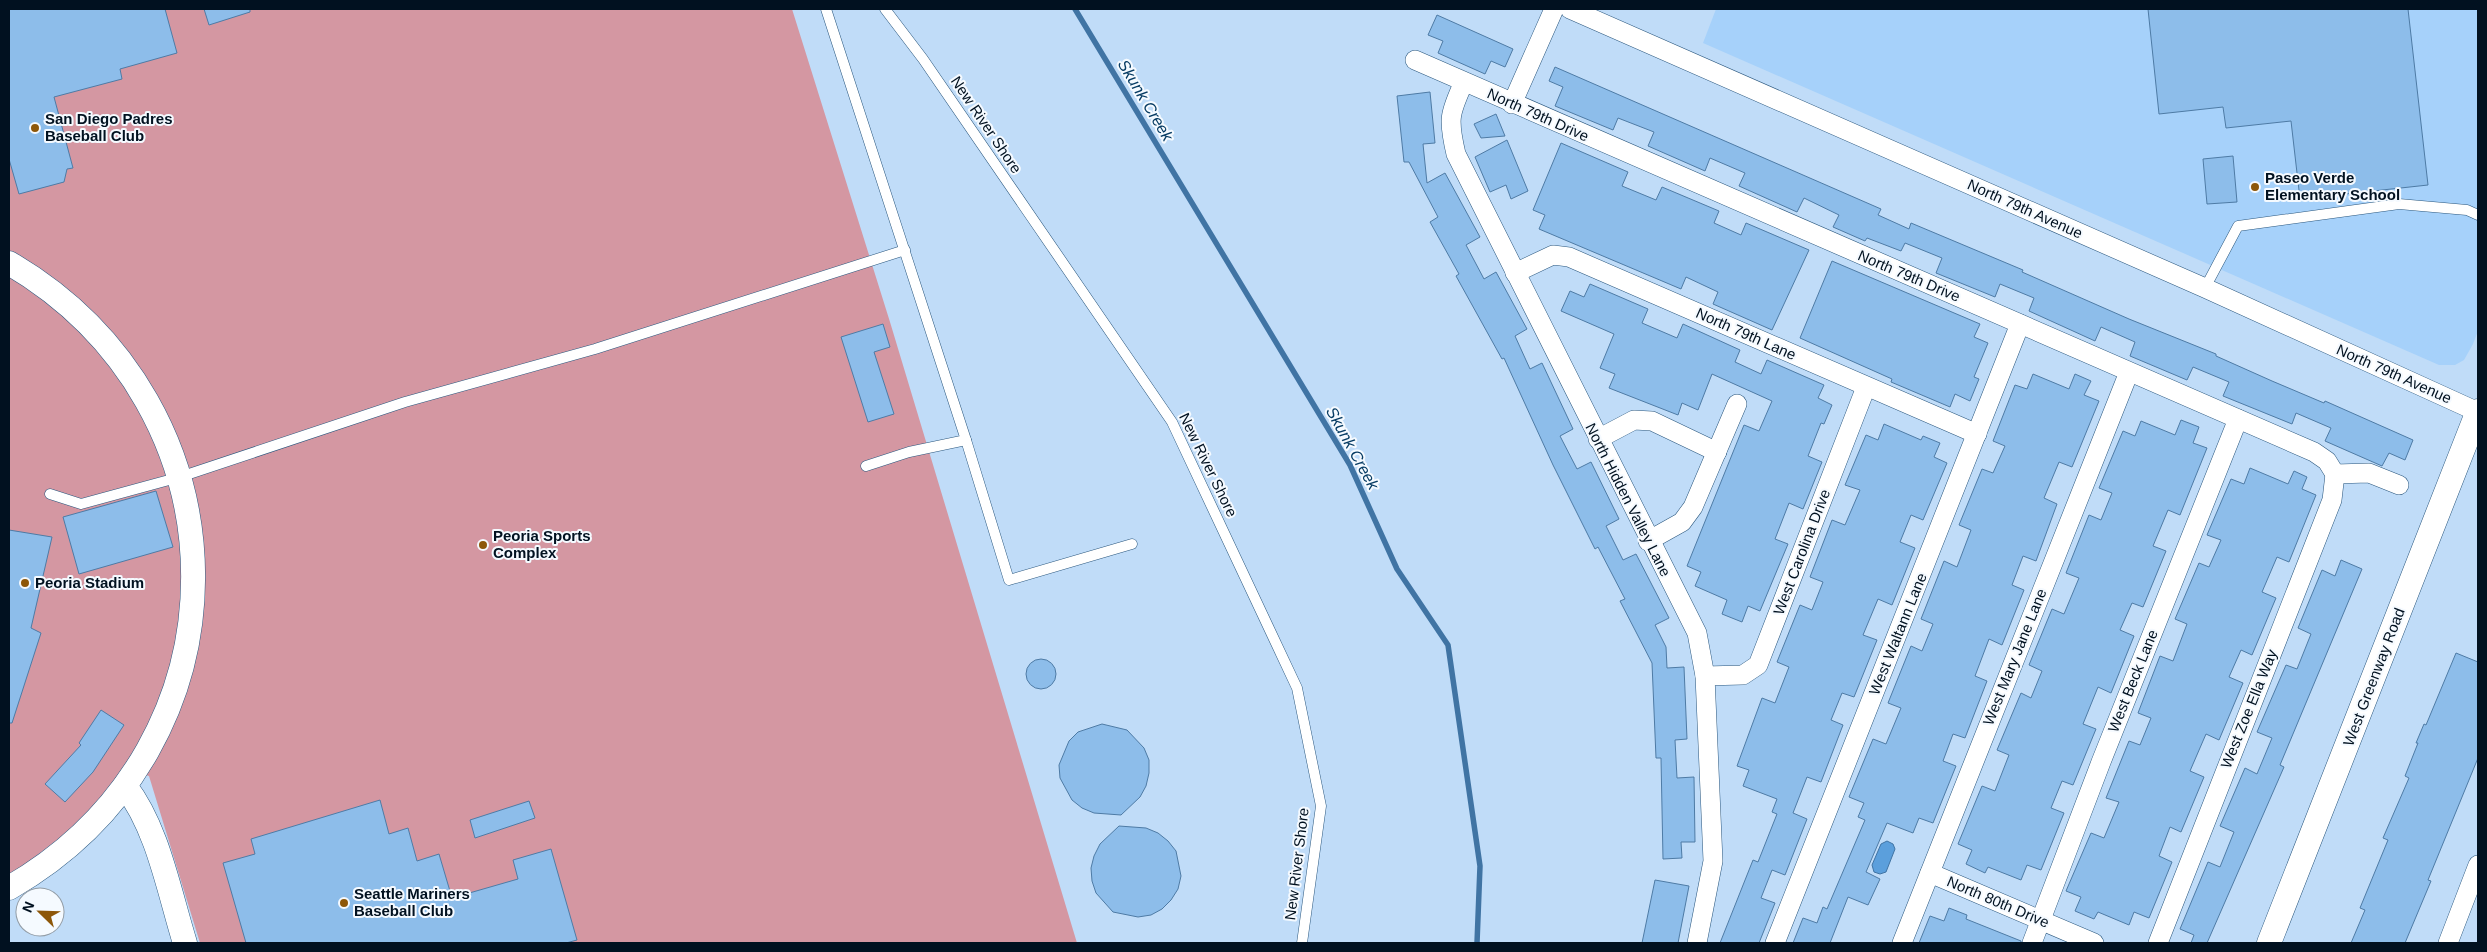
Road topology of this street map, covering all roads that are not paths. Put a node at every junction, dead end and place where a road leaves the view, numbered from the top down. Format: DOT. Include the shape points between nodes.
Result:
graph roads {
  1 [pos="826,9"];
  2 [pos="884,9"];
  3 [pos="1554,9"];
  4 [pos="1570,9"];
  5 [pos="1415,60"];
  6 [pos="1464,82"];
  7 [pos="1512,104"];
  8 [pos="2478,215"];
  9 [pos="905,250"];
  10 [pos="9,263"];
  11 [pos="1515,273"];
  12 [pos="2205,288"];
  13 [pos="2020,324"];
  14 [pos="2129,372"];
  15 [pos="1866,387"];
  16 [pos="1737,404"];
  17 [pos="2478,412"];
  18 [pos="2238,419"];
  19 [pos="1977,434"];
  20 [pos="1598,438"];
  21 [pos="966,440"];
  22 [pos="1717,452"];
  23 [pos="866,466"];
  24 [pos="2335,474"];
  25 [pos="180,478"];
  26 [pos="2399,485"];
  27 [pos="50,494"];
  28 [pos="1648,541"];
  29 [pos="1132,544"];
  30 [pos="1705,676"];
  31 [pos="125,786"];
  32 [pos="2478,865"];
  33 [pos="1930,873"];
  34 [pos="9,888"];
  35 [pos="2042,920"];
  36 [pos="185,943"];
  37 [pos="1302,943"];
  38 [pos="1697,943"];
  39 [pos="1775,943"];
  40 [pos="1902,943"];
  41 [pos="2032,943"];
  42 [pos="2094,943"];
  43 [pos="2158,943"];
  44 [pos="2269,943"];
  45 [pos="2448,943"];
  1 -- 9 [label="lane"];
  2 -- 37 [label="lane, New River Shore" via="923,59 1172,422 1297,688 1321,806"];
  3 -- 7 [label="street"];
  4 -- 12 [label="street, North 79th Avenue"];
  5 -- 6 [label="street, North 79th Drive"];
  6 -- 7 [label="street, North 79th Drive"];
  6 -- 11 [label="street, North Hidden Valley Lane" via="1449,125 1456,154"];
  7 -- 13 [label="street, North 79th Drive"];
  8 -- 12 [label="lane" via="2467,210 2399,204 2238,226"];
  9 -- 21 [label="lane"];
  9 -- 25 [label="lane" via="595,349 405,402"];
  10 -- 25 [label="street" via="65,301 119,358 153,411"];
  11 -- 15 [label="street, North 79th Lane" via="1553,255 1568,257"];
  11 -- 20 [label="street, North Hidden Valley Lane"];
  12 -- 17 [label="street, North 79th Avenue"];
  13 -- 14 [label="street, North 79th Drive"];
  13 -- 19 [label="street, West Waltann Lane"];
  14 -- 18 [label="street, North 79th Drive"];
  14 -- 33 [label="street, West Mary Jane Lane"];
  15 -- 19 [label="street, North 79th Lane"];
  15 -- 30 [label="street, West Carolina Drive" via="1758,665 1743,675"];
  16 -- 22 [label="street"];
  17 -- 44 [label="street, West Greenway Road"];
  18 -- 24 [label="street, North 79th Drive" via="2314,452 2327,461"];
  18 -- 35 [label="street, West Beck Lane" via="2101,762"];
  19 -- 39 [label="street, West Waltann Lane"];
  20 -- 22 [label="street" via="1634,420 1652,420"];
  20 -- 28 [label="street, North Hidden Valley Lane"];
  21 -- 23 [label="lane" via="909,452"];
  21 -- 29 [label="lane" via="1009,580"];
  22 -- 28 [label="street" via="1693,507 1682,522"];
  24 -- 26 [label="street" via="2370,473"];
  24 -- 43 [label="street, West Zoe Ella Way" via="2332,500"];
  25 -- 27 [label="lane" via="81,504"];
  25 -- 31 [label="street" via="192,556 190,626 181,669 167,709"];
  28 -- 30 [label="street, North Hidden Valley Lane" via="1697,633"];
  30 -- 38 [label="street, North Hidden Valley Lane" via="1713,861"];
  31 -- 34 [label="street" via="65,848"];
  31 -- 36 [label="street" via="147,820"];
  32 -- 45 [label="street"];
  33 -- 35 [label="street, North 80th Drive"];
  33 -- 40 [label="street, West Mary Jane Lane"];
  35 -- 41 [label="street, West Beck Lane"];
  35 -- 42 [label="street, North 80th Drive"];
}
